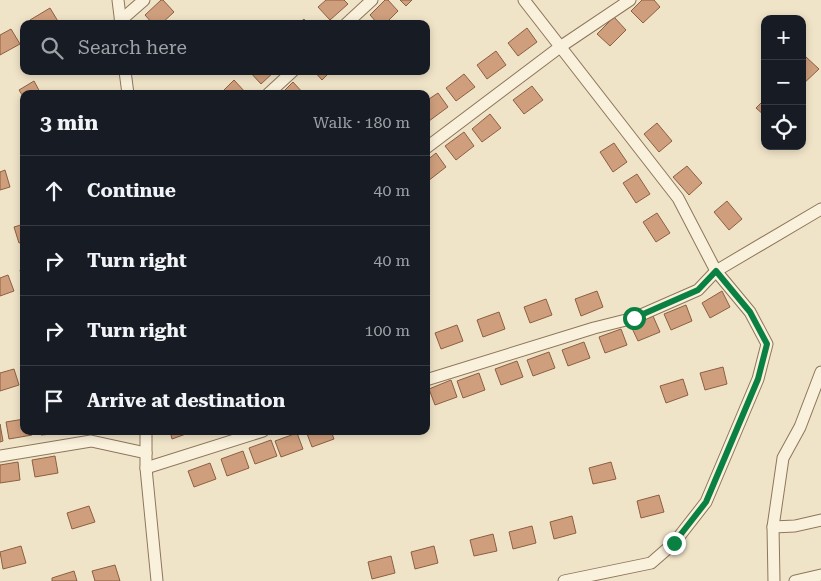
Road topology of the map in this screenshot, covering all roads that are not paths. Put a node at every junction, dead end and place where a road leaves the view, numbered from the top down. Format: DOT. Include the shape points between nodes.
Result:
graph roads {
  1 [pos="118,0"];
  2 [pos="144,0"];
  3 [pos="372,0"];
  4 [pos="524,0"];
  5 [pos="630,0"];
  6 [pos="121,20"];
  7 [pos="123,20"];
  8 [pos="350,20"];
  9 [pos="560,47"];
  10 [pos="126,75"];
  11 [pos="289,75"];
  12 [pos="127,90"];
  13 [pos="272,90"];
  14 [pos="430,145"];
  15 [pos="821,208"];
  16 [pos="716,271"];
  17 [pos="821,372"];
  18 [pos="430,379"];
  19 [pos="146,435"];
  20 [pos="250,435"];
  21 [pos="146,453"];
  22 [pos="0,456"];
  23 [pos="146,468"];
  24 [pos="821,520"];
  25 [pos="773,527"];
  26 [pos="820,577"];
  27 [pos="157,581"];
  28 [pos="564,581"];
  29 [pos="774,581"];
  30 [pos="795,581"];
  1 -- 6 [label="street"];
  2 -- 7 [label="street"];
  3 -- 8 [label="street"];
  4 -- 9 [label="street"];
  5 -- 9 [label="street"];
  9 -- 14 [label="street"];
  9 -- 16 [label="street" via="678,198"];
  10 -- 12 [label="street"];
  11 -- 13 [label="street"];
  15 -- 16 [label="street"];
  16 -- 18 [label="street" via="698,290 634,318"];
  16 -- 28 [label="street" via="750,312 767,344 758,379 706,502 674,543 651,563"];
  17 -- 25 [label="street" via="800,428 783,458"];
  19 -- 21 [label="street"];
  20 -- 23 [label="street"];
  21 -- 22 [label="street" via="91,442"];
  21 -- 23 [label="street"];
  23 -- 27 [label="street"];
  24 -- 25 [label="street"];
  25 -- 29 [label="street"];
  26 -- 30 [label="street"];
}
